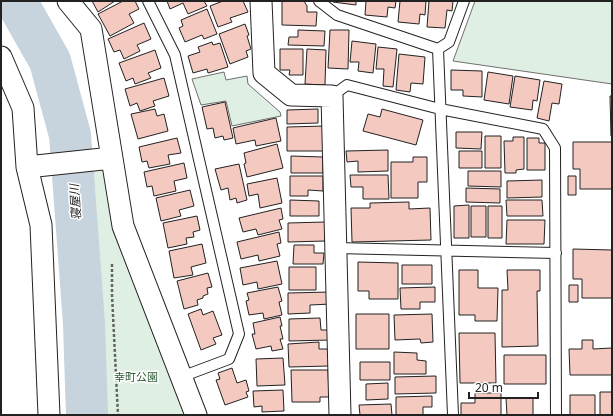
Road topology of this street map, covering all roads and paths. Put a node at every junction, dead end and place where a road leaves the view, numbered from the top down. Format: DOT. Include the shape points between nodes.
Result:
graph roads {
  1 [pos="68,1"];
  2 [pos="148,1"];
  3 [pos="261,1"];
  4 [pos="319,1"];
  5 [pos="464,1"];
  6 [pos="438,49"];
  7 [pos="1,57"];
  8 [pos="332,96"];
  9 [pos="440,110"];
  10 [pos="112,158"];
  11 [pos="27,167"];
  12 [pos="335,248"];
  13 [pos="446,251"];
  14 [pos="556,253"];
  15 [pos="112,257"];
  16 [pos="181,377"];
  17 [pos="49,415"];
  18 [pos="118,415"];
  19 [pos="196,415"];
  20 [pos="340,415"];
  21 [pos="453,415"];
  22 [pos="556,415"];
  1 -- 10 [label="street" via="91,29"];
  2 -- 16 [label="lane" via="175,55 239,334 228,359"];
  3 -- 8 [label="street" via="264,73 291,95"];
  4 -- 6 [label="lane" via="337,15"];
  5 -- 6 [label="lane" via="449,42"];
  6 -- 9 [label="lane"];
  7 -- 11 [label="street" via="23,108"];
  8 -- 9 [label="lane" via="347,85"];
  8 -- 12 [label="street"];
  9 -- 13 [label="lane"];
  9 -- 14 [label="lane" via="543,130 555,148"];
  10 -- 11 [label="street"];
  10 -- 16 [label="street" via="123,226"];
  11 -- 17 [label="street" via="41,225"];
  12 -- 13 [label="lane"];
  12 -- 20 [label="street"];
  13 -- 14 [label="lane"];
  13 -- 21 [label="lane"];
  14 -- 22 [label="lane"];
  15 -- 18 [label="path"];
  16 -- 19 [label="street"];
}
